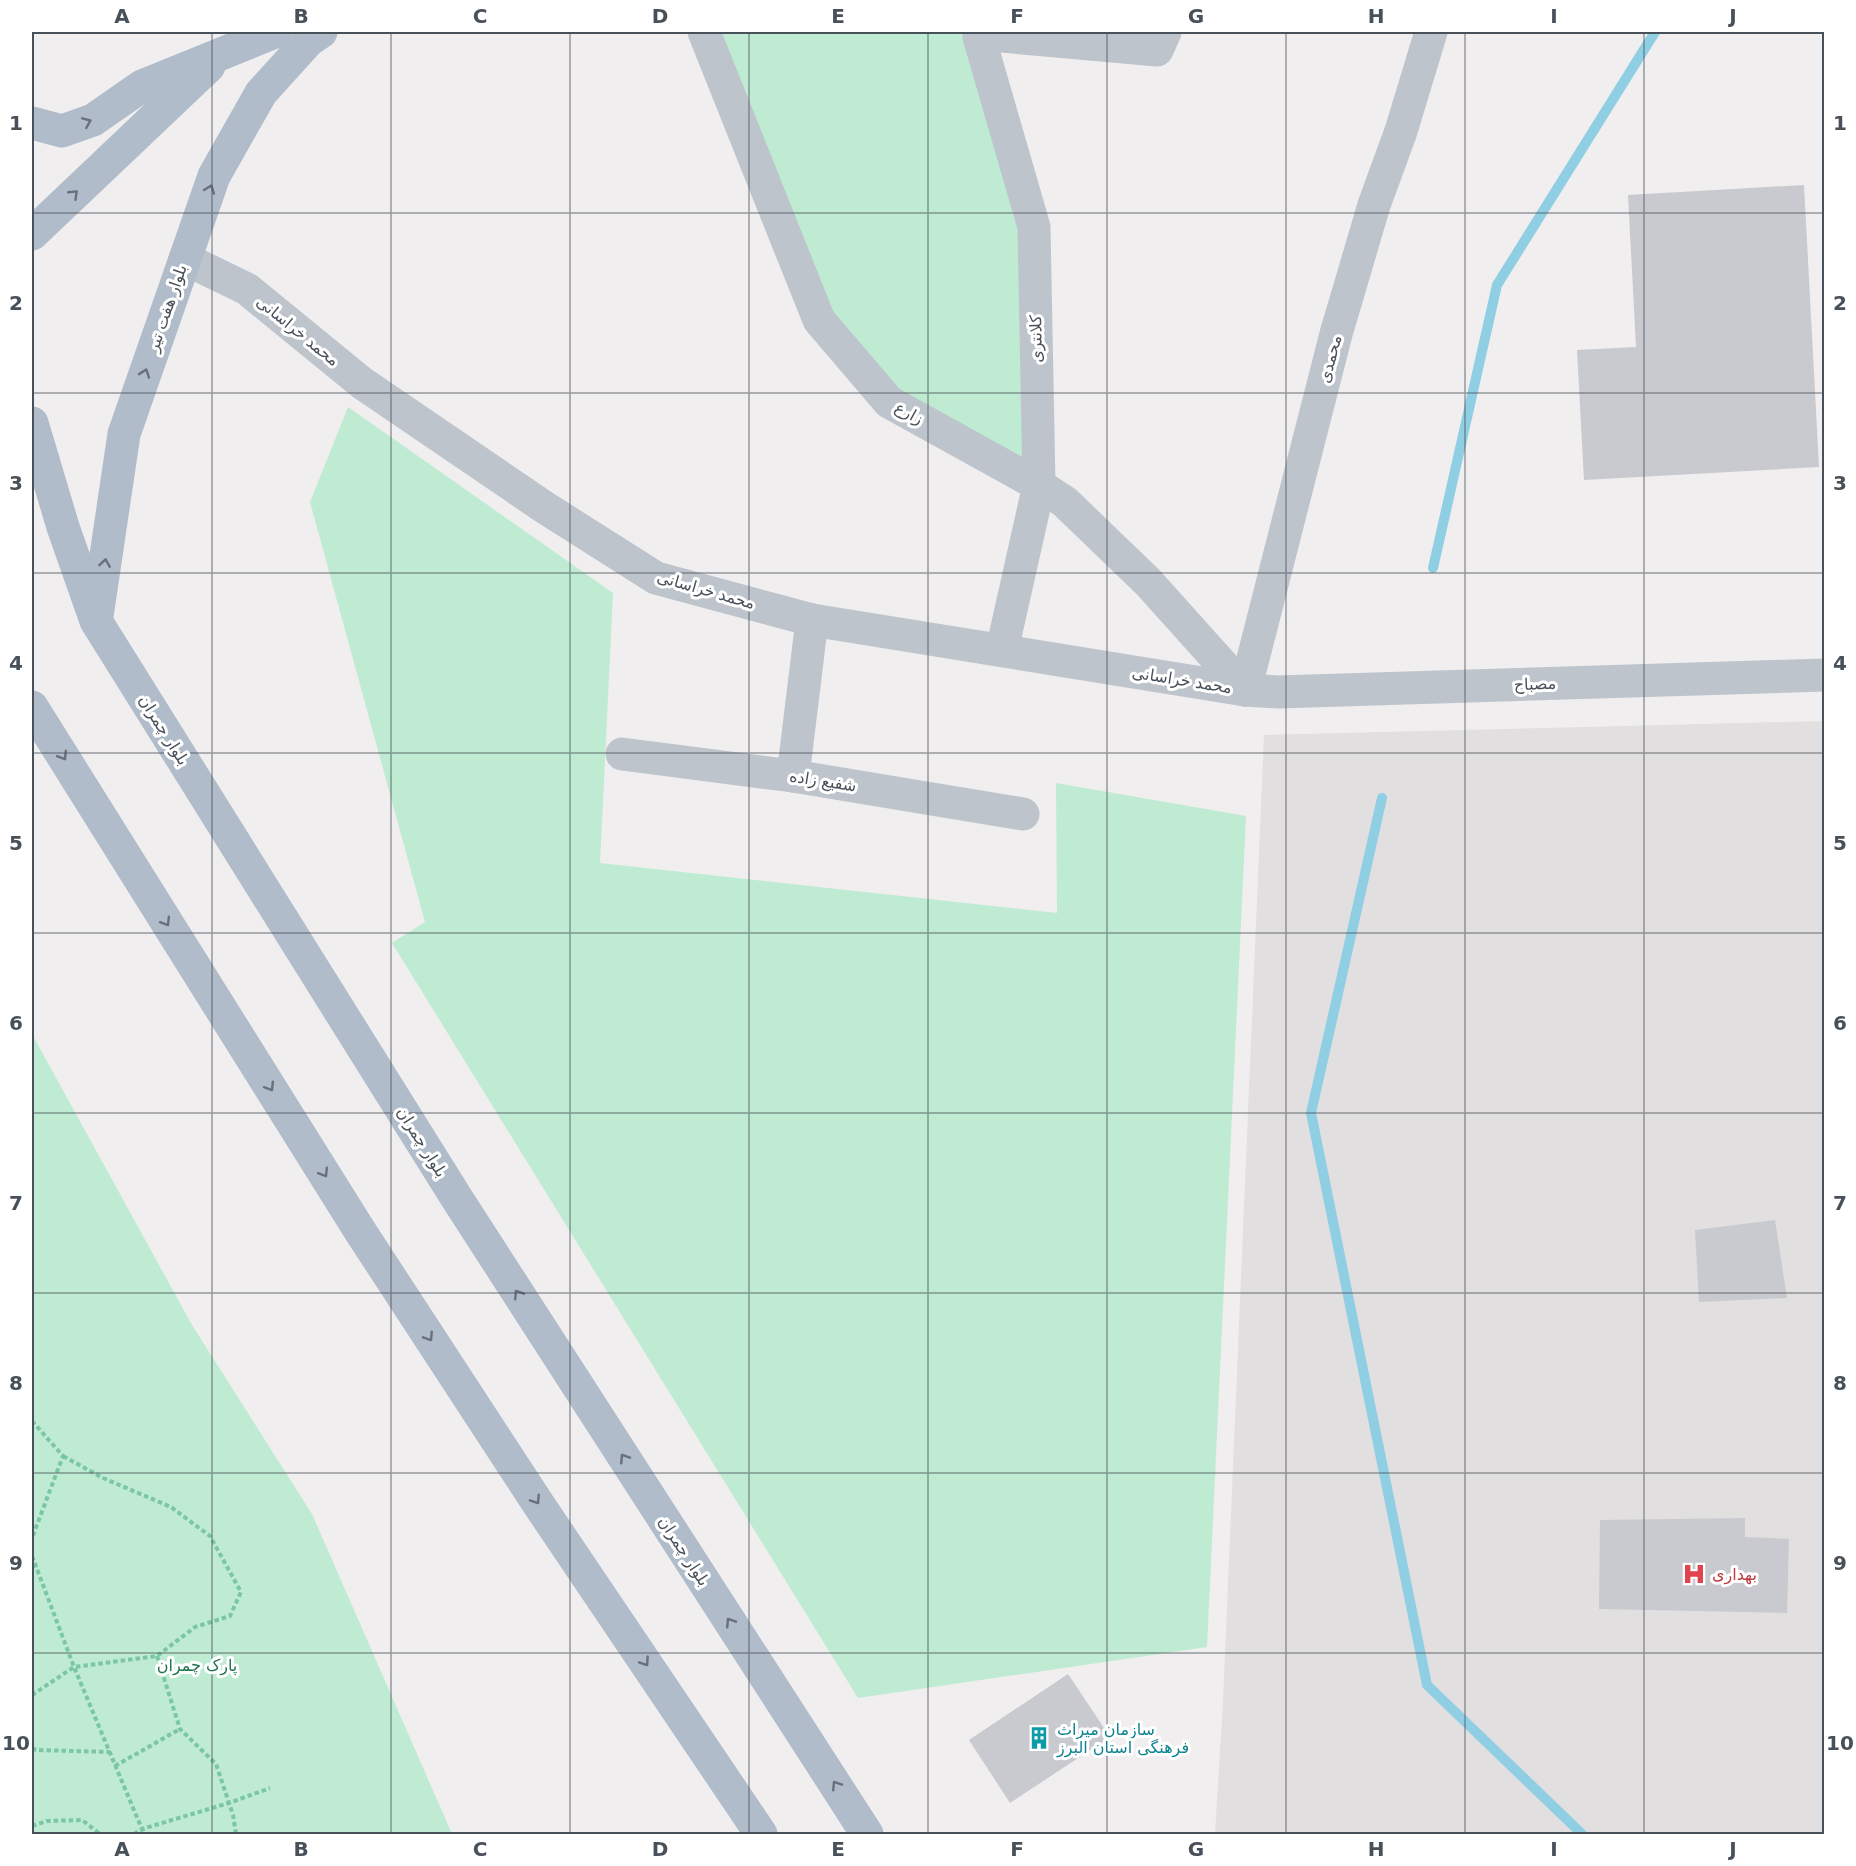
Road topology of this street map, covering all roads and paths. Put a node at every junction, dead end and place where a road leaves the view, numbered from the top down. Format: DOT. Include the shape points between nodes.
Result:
graph roads {
  1 [pos="275,32"];
  2 [pos="321,32"];
  3 [pos="704,32"];
  4 [pos="1165,32"];
  5 [pos="1431,32"];
  6 [pos="979,33"];
  7 [pos="223,52"];
  8 [pos="32,123"];
  9 [pos="32,234"];
  10 [pos="184,259"];
  11 [pos="32,423"];
  12 [pos="1039,485"];
  13 [pos="812,620"];
  14 [pos="96,621"];
  15 [pos="1002,650"];
  16 [pos="1824,675"];
  17 [pos="1245,690"];
  18 [pos="32,707"];
  19 [pos="622,754"];
  20 [pos="793,776"];
  21 [pos="1023,814"];
  22 [pos="32,1421"];
  23 [pos="63,1456"];
  24 [pos="32,1538"];
  25 [pos="32,1556"];
  26 [pos="157,1656"];
  27 [pos="74,1667"];
  28 [pos="32,1695"];
  29 [pos="180,1729"];
  30 [pos="32,1748"];
  31 [pos="110,1752"];
  32 [pos="115,1766"];
  33 [pos="270,1788"];
  34 [pos="229,1803"];
  35 [pos="32,1826"];
  36 [pos="142,1829"];
  37 [pos="100,1834"];
  38 [pos="134,1834"];
  39 [pos="144,1834"];
  40 [pos="236,1834"];
  41 [pos="761,1834"];
  42 [pos="867,1834"];
  1 -- 7 [label="main road"];
  10 -- 2 [label="main road, بلوار هفت تیر, one-way" via="214,177 261,93"];
  3 -- 12 [label="street, زارع" via="819,320 889,402"];
  4 -- 6 [label="street" via="1157,50"];
  5 -- 17 [label="street, محمدی" via="1336,334"];
  6 -- 12 [label="street, کلانتری" via="1034,227"];
  8 -- 7 [label="main road, one-way" via="63,131 93,120 141,86"];
  9 -- 7 [label="main road, one-way"];
  10 -- 13 [label="street, محمد خراسانی" via="247,290 362,383 656,578"];
  14 -- 10 [label="main road, بلوار هفت تیر, one-way" via="124,434"];
  11 -- 14 [label="main road, بلوار چمران"];
  12 -- 15 [label="street, کلانتری"];
  12 -- 17 [label="street, زارع" via="1065,502 1148,582"];
  13 -- 15 [label="street, محمد خراسانی"];
  13 -- 20 [label="street"];
  42 -- 14 [label="main road, بلوار چمران, one-way" via="456,1197"];
  15 -- 17 [label="street, محمد خراسانی"];
  16 -- 17 [label="street, مصباح" via="1290,692"];
  18 -- 41 [label="main road, one-way" via="366,1241"];
  19 -- 20 [label="street, شفیع زاده"];
  20 -- 21 [label="street, شفیع زاده"];
  22 -- 23 [label="path"];
  23 -- 24 [label="path"];
  23 -- 26 [label="path" via="171,1507 210,1536 241,1592 230,1616 195,1627"];
  25 -- 27 [label="path"];
  26 -- 27 [label="path"];
  26 -- 29 [label="path"];
  27 -- 28 [label="path"];
  27 -- 31 [label="path"];
  29 -- 32 [label="path"];
  29 -- 34 [label="path" via="216,1764"];
  30 -- 31 [label="path"];
  31 -- 32 [label="path"];
  32 -- 36 [label="path"];
  33 -- 34 [label="path"];
  34 -- 36 [label="path"];
  34 -- 40 [label="path"];
  35 -- 37 [label="path" via="47,1821 82,1820"];
  36 -- 38 [label="path"];
  36 -- 39 [label="path"];
}
